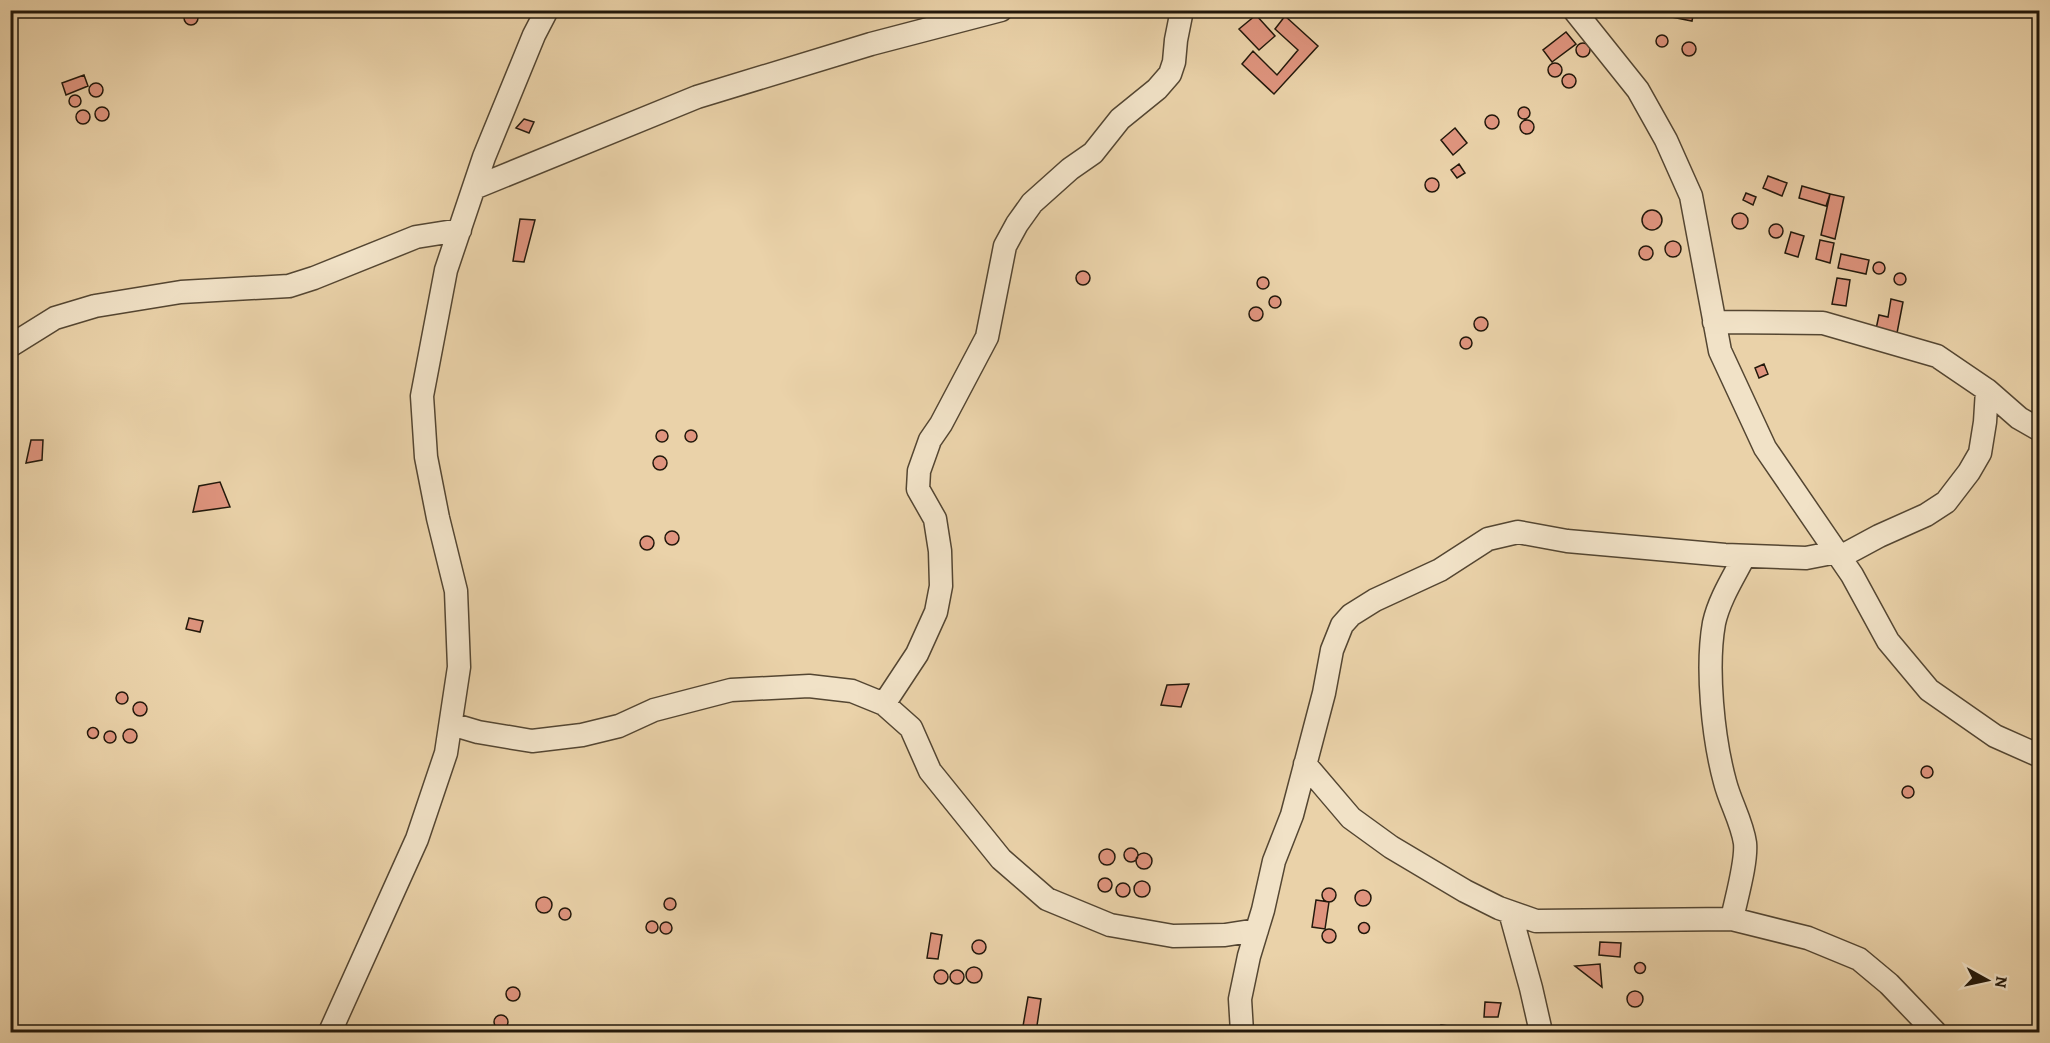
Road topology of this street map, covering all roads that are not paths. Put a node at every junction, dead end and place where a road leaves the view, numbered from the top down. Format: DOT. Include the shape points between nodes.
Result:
graph roads {
  1 [pos="547,10"];
  2 [pos="1001,10"];
  3 [pos="1182,10"];
  4 [pos="1574,10"];
  5 [pos="474,188"];
  6 [pos="460,230"];
  7 [pos="1714,322"];
  8 [pos="10,346"];
  9 [pos="1987,390"];
  10 [pos="2040,430"];
  11 [pos="1838,555"];
  12 [pos="1744,557"];
  13 [pos="884,704"];
  14 [pos="451,724"];
  15 [pos="2040,756"];
  16 [pos="1305,764"];
  17 [pos="1510,912"];
  18 [pos="1732,919"];
  19 [pos="1257,930"];
  20 [pos="330,1032"];
  21 [pos="1242,1032"];
  22 [pos="1541,1032"];
  23 [pos="1935,1032"];
  1 -- 5 [label="street"];
  2 -- 5 [label="street" via="871,44 697,97"];
  3 -- 13 [label="street" via="1170,74 1120,119 1093,153 1032,203 1005,246 987,337 930,440 919,471 918,489 935,519 940,551 941,586 936,612 917,654"];
  4 -- 7 [label="street" via="1638,90 1683,177 1691,196"];
  5 -- 6 [label="street"];
  6 -- 8 [label="street" via="416,237 289,286 181,292 95,306 55,318"];
  6 -- 14 [label="street" via="446,270 422,396 426,457 456,591 459,667"];
  7 -- 9 [label="street" via="1823,323 1936,356"];
  7 -- 11 [label="street" via="1720,351 1765,448"];
  9 -- 10 [label="street"];
  9 -- 11 [label="street" via="1980,453 1946,502"];
  11 -- 12 [label="street"];
  11 -- 15 [label="street" via="1888,641 1929,690 1995,736"];
  12 -- 16 [label="street" via="1567,541 1518,532 1488,539 1440,570 1375,600 1342,625 1332,650"];
  12 -- 18 [label="street" via="1719,607 1712,650 1716,747 1745,844"];
  13 -- 14 [label="street" via="852,691 809,686 731,690 654,710 610,728 532,741"];
  13 -- 19 [label="street" via="911,728 930,771 1001,859 1047,899 1110,925 1173,936"];
  14 -- 20 [label="street" via="446,753 417,838"];
  16 -- 17 [label="street" via="1351,818 1391,847 1465,891"];
  16 -- 19 [label="street"];
  17 -- 18 [label="street" via="1536,921"];
  17 -- 22 [label="street"];
  18 -- 23 [label="street" via="1808,938 1859,959"];
  19 -- 21 [label="street" via="1240,999"];
}
